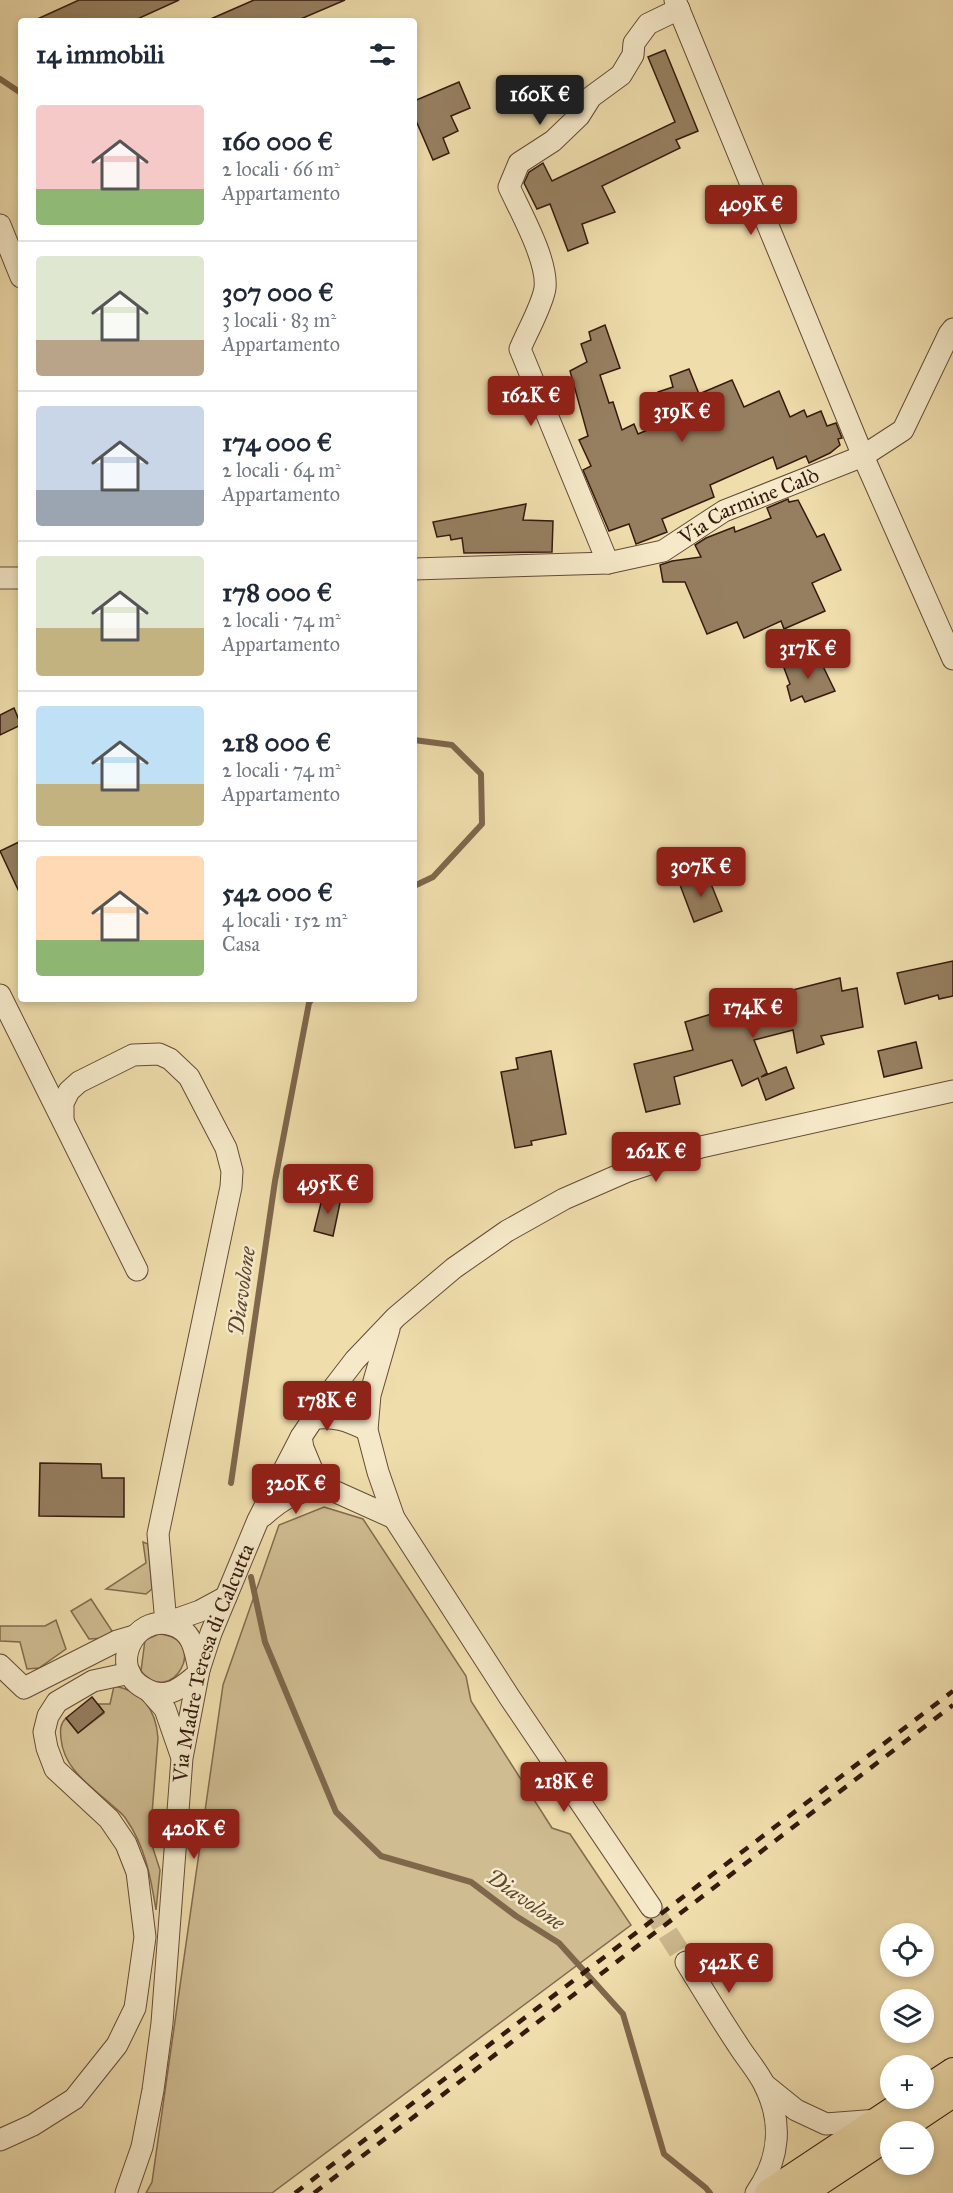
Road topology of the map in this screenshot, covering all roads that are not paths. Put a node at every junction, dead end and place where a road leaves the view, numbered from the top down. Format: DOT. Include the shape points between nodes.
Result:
graph roads {
  1 [pos="677,5"];
  2 [pos="0,225"];
  3 [pos="18,270"];
  4 [pos="953,329"];
  5 [pos="863,456"];
  6 [pos="608,563"];
  7 [pos="417,569"];
  8 [pos="0,578"];
  9 [pos="18,578"];
  10 [pos="953,659"];
  11 [pos="0,995"];
  12 [pos="953,1091"];
  13 [pos="63,1121"];
  14 [pos="137,1270"];
  15 [pos="391,1323"];
  16 [pos="307,1428"];
  17 [pos="367,1430"];
  18 [pos="325,1487"];
  19 [pos="394,1518"];
  20 [pos="258,1520"];
  21 [pos="226,1597"];
  22 [pos="166,1623"];
  23 [pos="134,1636"];
  24 [pos="0,1665"];
  25 [pos="198,1672"];
  26 [pos="130,1673"];
  27 [pos="150,1692"];
  28 [pos="182,1758"];
  29 [pos="651,1907"];
  30 [pos="686,1962"];
  31 [pos="953,2071"];
  32 [pos="764,2083"];
  33 [pos="934,2083"];
  34 [pos="953,2094"];
  35 [pos="903,2121"];
  36 [pos="880,2128"];
  37 [pos="880,2133"];
  38 [pos="880,2135"];
  39 [pos="0,2140"];
  40 [pos="126,2193"];
  41 [pos="756,2193"];
  42 [pos="768,2193"];
  43 [pos="803,2193"];
  1 -- 5 [label="street"];
  1 -- 6 [label="street" via="648,24 634,43 633,55 621,75 591,97 579,116 553,141 519,163 509,187 545,275 545,291 520,349"];
  2 -- 3 [label="street"];
  4 -- 5 [label="street, Via Carmine Calò" via="903,430"];
  5 -- 6 [label="street, Via Carmine Calò" via="723,510 663,551"];
  5 -- 10 [label="street"];
  6 -- 7 [label="street, Via Carmine Calò"];
  8 -- 9 [label="street"];
  11 -- 13 [label="street"];
  12 -- 15 [label="street, Via Madre Teresa di Calcutta" via="701,1147 628,1171 564,1199 507,1231 454,1268"];
  13 -- 14 [label="street"];
  13 -- 22 [label="street" via="63,1103 79,1082 134,1055 159,1054 189,1077 230,1160 231,1187 158,1534"];
  15 -- 16 [label="street, Via Madre Teresa di Calcutta" via="355,1360"];
  15 -- 17 [label="street" via="370,1395"];
  16 -- 17 [label="street" via="326,1417 340,1418"];
  16 -- 18 [label="street" via="307,1460"];
  16 -- 20 [label="street, Via Madre Teresa di Calcutta"];
  17 -- 19 [label="street"];
  18 -- 19 [label="street"];
  18 -- 20 [label="street" via="287,1497"];
  19 -- 29 [label="street"];
  20 -- 21 [label="street, Via Madre Teresa di Calcutta"];
  21 -- 22 [label="street"];
  21 -- 25 [label="street, Via Madre Teresa di Calcutta"];
  22 -- 23 [label="street" via="154,1623"];
  22 -- 25 [label="street" via="188,1634 194,1644"];
  23 -- 24 [label="street" via="24,1688"];
  23 -- 26 [label="street" via="126,1658"];
  25 -- 27 [label="street" via="172,1692"];
  25 -- 28 [label="street, Via Madre Teresa di Calcutta"];
  26 -- 27 [label="street"];
  26 -- 39 [label="street" via="93,1681 57,1702 44,1732 54,1769 109,1819 126,1844 137,1872 145,1937 135,2008 117,2044 74,2099"];
  27 -- 28 [label="street" via="165,1709"];
  28 -- 40 [label="street, Via Madre Teresa di Calcutta" via="162,2023 142,2147"];
  30 -- 32 [label="street"];
  31 -- 33 [label="main road"];
  32 -- 36 [label="street" via="796,2110 826,2124"];
  32 -- 41 [label="street" via="778,2139 770,2170"];
  34 -- 35 [label="main road"];
  37 -- 42 [label="main road"];
  38 -- 43 [label="main road"];
}
